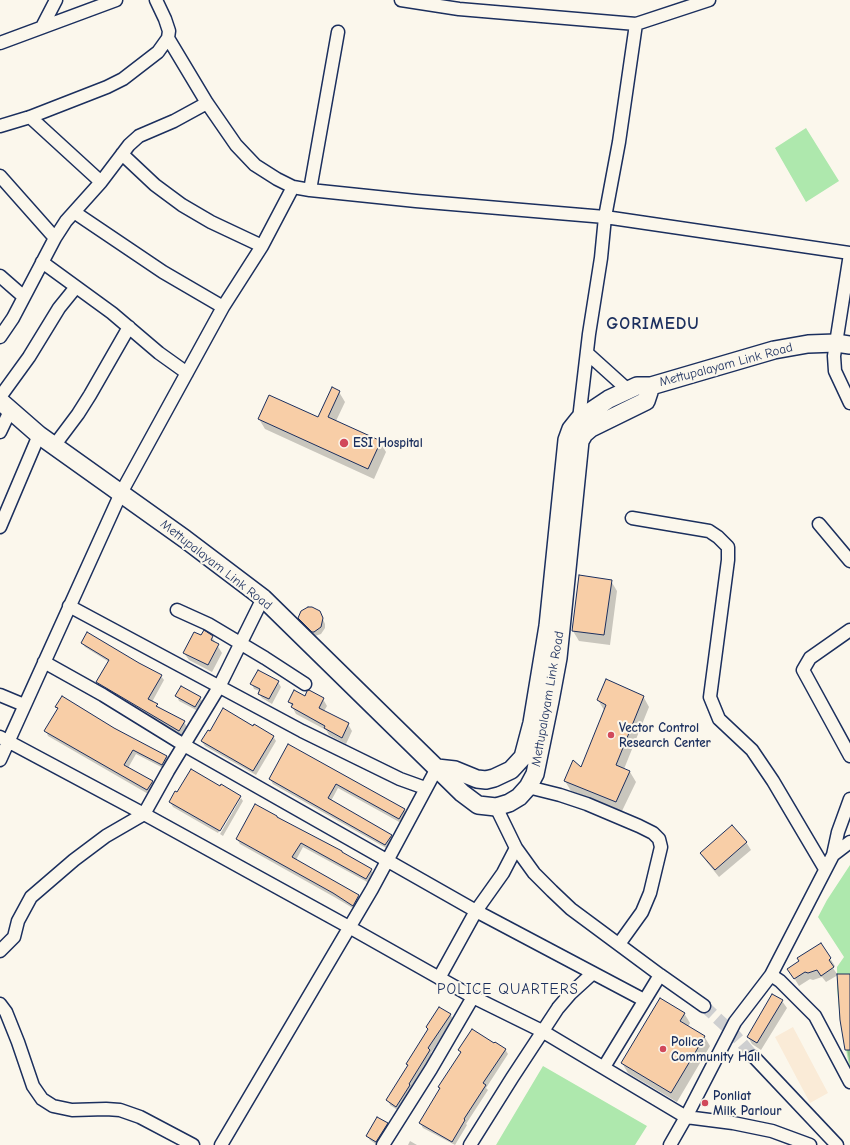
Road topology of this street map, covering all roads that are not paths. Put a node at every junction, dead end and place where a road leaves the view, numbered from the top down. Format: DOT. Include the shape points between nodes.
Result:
graph roads {
  1 [pos="56,0"];
  2 [pos="116,0"];
  3 [pos="156,0"];
  4 [pos="401,0"];
  5 [pos="708,0"];
  6 [pos="459,4"];
  7 [pos="636,24"];
  8 [pos="42,27"];
  9 [pos="338,32"];
  10 [pos="168,38"];
  11 [pos="0,43"];
  12 [pos="207,103"];
  13 [pos="30,117"];
  14 [pos="0,126"];
  15 [pos="122,154"];
  16 [pos="0,176"];
  17 [pos="101,182"];
  18 [pos="294,187"];
  19 [pos="310,190"];
  20 [pos="74,212"];
  21 [pos="605,218"];
  22 [pos="55,238"];
  23 [pos="262,246"];
  24 [pos="850,254"];
  25 [pos="42,262"];
  26 [pos="0,276"];
  27 [pos="76,287"];
  28 [pos="24,297"];
  29 [pos="223,307"];
  30 [pos="129,327"];
  31 [pos="0,337"];
  32 [pos="843,344"];
  33 [pos="587,353"];
  34 [pos="187,373"];
  35 [pos="651,386"];
  36 [pos="628,390"];
  37 [pos="0,397"];
  38 [pos="850,402"];
  39 [pos="5,406"];
  40 [pos="579,419"];
  41 [pos="0,432"];
  42 [pos="39,435"];
  43 [pos="54,446"];
  44 [pos="121,493"];
  45 [pos="632,518"];
  46 [pos="819,524"];
  47 [pos="0,527"];
  48 [pos="850,561"];
  49 [pos="263,598"];
  50 [pos="69,606"];
  51 [pos="177,610"];
  52 [pos="850,630"];
  53 [pos="241,644"];
  54 [pos="44,662"];
  55 [pos="306,684"];
  56 [pos="219,687"];
  57 [pos="0,696"];
  58 [pos="24,705"];
  59 [pos="4,739"];
  60 [pos="184,745"];
  61 [pos="850,756"];
  62 [pos="0,760"];
  63 [pos="437,768"];
  64 [pos="528,786"];
  65 [pos="425,788"];
  66 [pos="850,799"];
  67 [pos="496,807"];
  68 [pos="144,814"];
  69 [pos="850,842"];
  70 [pos="516,848"];
  71 [pos="833,856"];
  72 [pos="387,860"];
  73 [pos="825,869"];
  74 [pos="476,911"];
  75 [pos="349,927"];
  76 [pos="619,944"];
  77 [pos="0,951"];
  78 [pos="593,973"];
  79 [pos="660,975"];
  80 [pos="771,975"];
  81 [pos="439,978"];
  82 [pos="473,997"];
  83 [pos="644,1000"];
  84 [pos="0,1004"];
  85 [pos="704,1006"];
  86 [pos="542,1031"];
  87 [pos="754,1057"];
  88 [pos="604,1067"];
  89 [pos="850,1082"];
  90 [pos="686,1117"];
  91 [pos="192,1145"];
  92 [pos="221,1145"];
  93 [pos="383,1145"];
  94 [pos="470,1145"];
  95 [pos="670,1145"];
  96 [pos="810,1145"];
  97 [pos="837,1145"];
  1 -- 8 [label="street"];
  2 -- 8 [label="street"];
  3 -- 10 [label="street" via="165,19"];
  4 -- 6 [label="street"];
  5 -- 7 [label="street"];
  6 -- 7 [label="street"];
  7 -- 21 [label="street"];
  8 -- 11 [label="street"];
  9 -- 19 [label="street"];
  10 -- 12 [label="street"];
  10 -- 13 [label="street" via="158,52 123,79 93,94"];
  12 -- 15 [label="street" via="139,136"];
  12 -- 18 [label="street" via="236,145 255,165"];
  13 -- 14 [label="street"];
  13 -- 17 [label="street"];
  15 -- 17 [label="street"];
  15 -- 23 [label="street" via="155,185 182,205"];
  16 -- 22 [label="street"];
  17 -- 20 [label="street"];
  18 -- 19 [label="street"];
  18 -- 23 [label="street"];
  19 -- 21 [label="street"];
  20 -- 22 [label="street"];
  20 -- 29 [label="street" via="163,272"];
  21 -- 24 [label="street"];
  21 -- 33 [label="street"];
  22 -- 25 [label="street"];
  23 -- 29 [label="street"];
  24 -- 32 [label="street"];
  25 -- 27 [label="street"];
  25 -- 28 [label="street"];
  26 -- 28 [label="street"];
  27 -- 30 [label="street"];
  27 -- 37 [label="street" via="59,308 29,357"];
  28 -- 31 [label="street"];
  29 -- 34 [label="street"];
  30 -- 34 [label="street"];
  30 -- 43 [label="street" via="90,395"];
  32 -- 35 [label="street, Mettupalayam Link Road" via="808,344 774,350"];
  32 -- 38 [label="street" via="834,356 835,370"];
  33 -- 36 [label="street"];
  33 -- 40 [label="street"];
  34 -- 44 [label="street"];
  35 -- 36 [label="street" via="637,386"];
  35 -- 64 [label="street, Mettupalayam Link Road" via="646,401 591,428 580,441 558,658 535,774"];
  36 -- 40 [label="street"];
  39 -- 41 [label="street"];
  39 -- 42 [label="street, Mettupalayam Link Road"];
  40 -- 63 [label="street" via="571,428 567,440 548,626 532,723 523,757 511,770 486,780 455,770"];
  42 -- 43 [label="street, Mettupalayam Link Road"];
  42 -- 47 [label="street"];
  43 -- 44 [label="street, Mettupalayam Link Road"];
  44 -- 49 [label="street, Mettupalayam Link Road"];
  44 -- 50 [label="street"];
  45 -- 73 [label="street" via="709,532 728,547 710,697 719,720 752,750 773,781"];
  46 -- 48 [label="street"];
  49 -- 53 [label="street"];
  49 -- 63 [label="street, Mettupalayam Link Road"];
  50 -- 54 [label="street"];
  50 -- 56 [label="street"];
  51 -- 53 [label="street" via="208,624"];
  52 -- 61 [label="street" via="810,658 803,670"];
  53 -- 55 [label="street"];
  53 -- 56 [label="street"];
  54 -- 58 [label="street"];
  54 -- 60 [label="street"];
  56 -- 60 [label="street"];
  56 -- 65 [label="street" via="302,731"];
  57 -- 58 [label="street"];
  58 -- 59 [label="street"];
  59 -- 62 [label="street"];
  59 -- 68 [label="street"];
  60 -- 68 [label="street"];
  60 -- 72 [label="street"];
  63 -- 65 [label="street"];
  63 -- 67 [label="street, Mettupalayam Link Road" via="478,805"];
  64 -- 67 [label="street, Mettupalayam Link Road" via="510,803"];
  64 -- 76 [label="street" via="587,804 639,826 659,839 661,847 650,893 642,912"];
  65 -- 72 [label="street"];
  66 -- 71 [label="street" via="838,832"];
  67 -- 70 [label="street"];
  68 -- 75 [label="street"];
  68 -- 77 [label="street" via="106,836 31,897 18,921 14,937"];
  69 -- 71 [label="street"];
  70 -- 74 [label="street" via="503,873"];
  70 -- 76 [label="street" via="534,873 571,909"];
  71 -- 73 [label="street"];
  72 -- 74 [label="street"];
  72 -- 75 [label="street"];
  73 -- 80 [label="street"];
  74 -- 78 [label="street"];
  74 -- 81 [label="street"];
  75 -- 81 [label="street"];
  75 -- 92 [label="street"];
  76 -- 79 [label="street"];
  78 -- 83 [label="street"];
  78 -- 86 [label="street" via="570,994"];
  79 -- 83 [label="street"];
  79 -- 85 [label="street"];
  80 -- 89 [label="street" via="815,1016"];
  80 -- 90 [label="street" via="735,1022"];
  81 -- 82 [label="street"];
  82 -- 86 [label="street"];
  82 -- 93 [label="street"];
  83 -- 88 [label="street"];
  84 -- 91 [label="street" via="16,1036 33,1086 42,1099 53,1106 72,1110 120,1110"];
  86 -- 88 [label="street"];
  86 -- 94 [label="street"];
  87 -- 97 [label="street"];
  88 -- 90 [label="street"];
  90 -- 95 [label="street"];
  90 -- 96 [label="street" via="772,1131"];
}
